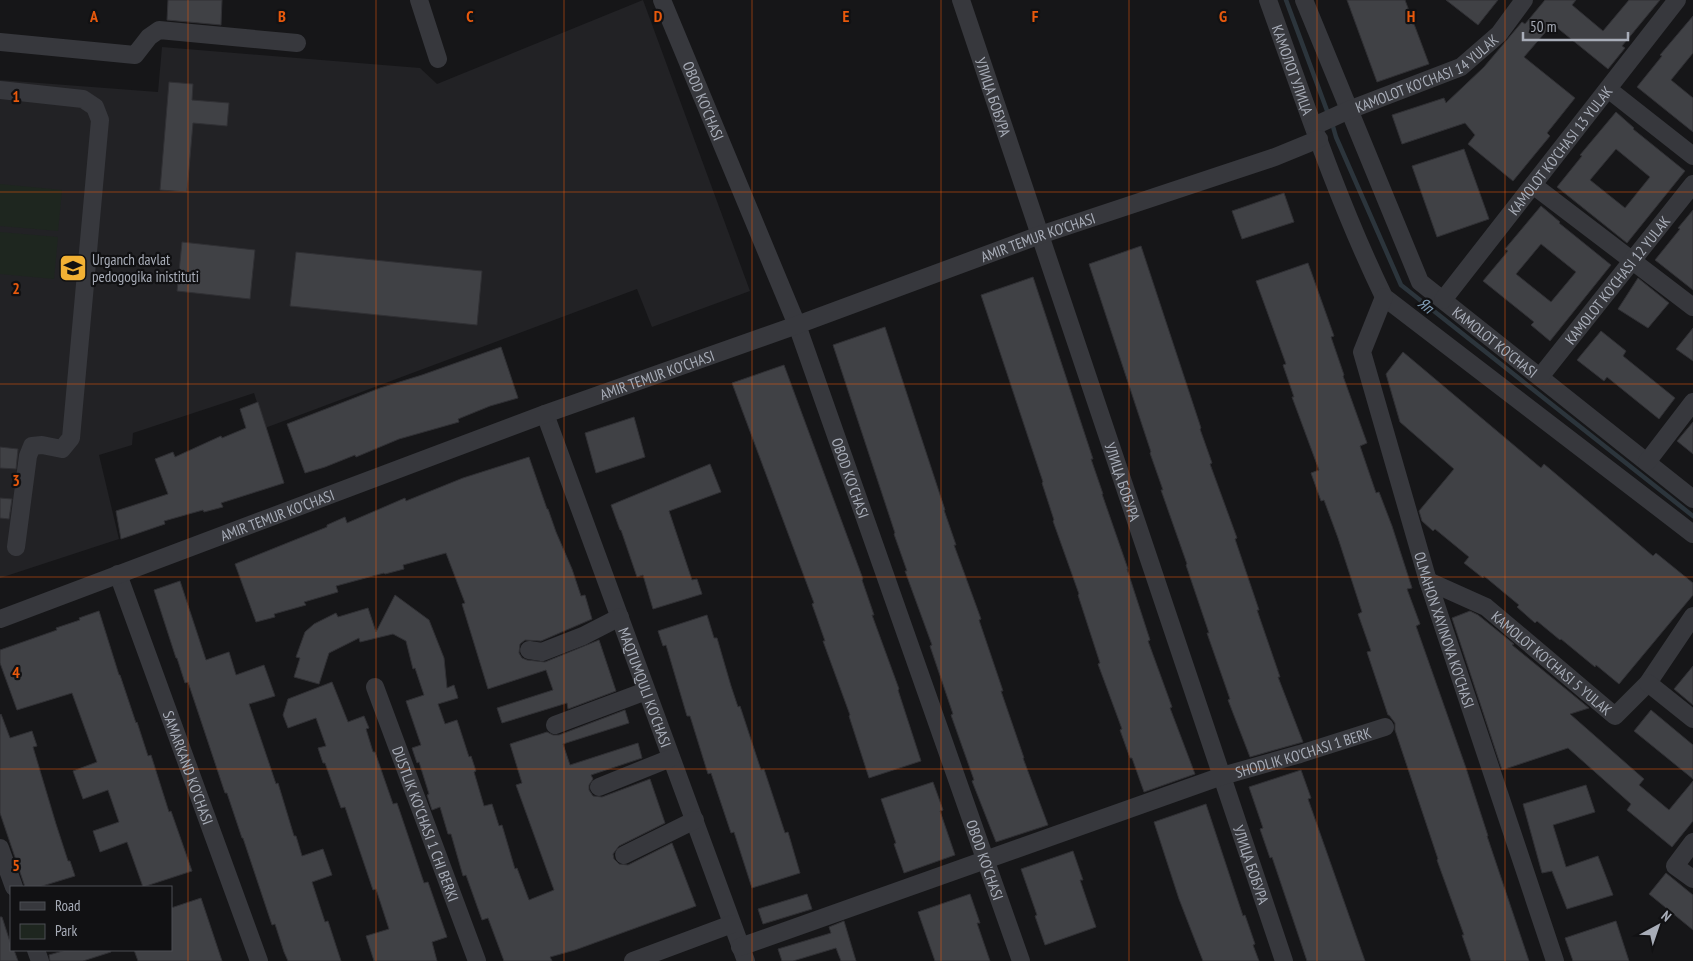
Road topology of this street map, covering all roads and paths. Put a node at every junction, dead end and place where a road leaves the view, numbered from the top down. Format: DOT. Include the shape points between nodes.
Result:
graph roads {
  1 [pos="419,0"];
  2 [pos="662,0"];
  3 [pos="961,0"];
  4 [pos="1268,0"];
  5 [pos="1304,0"];
  6 [pos="1524,0"];
  7 [pos="1677,0"];
  8 [pos="0,42"];
  9 [pos="297,43"];
  10 [pos="438,60"];
  11 [pos="1608,88"];
  12 [pos="0,90"];
  13 [pos="1345,111"];
  14 [pos="1318,129"];
  15 [pos="1693,156"];
  16 [pos="1693,184"];
  17 [pos="1533,185"];
  18 [pos="1040,235"];
  19 [pos="1632,260"];
  20 [pos="1384,297"];
  21 [pos="1443,300"];
  22 [pos="1693,307"];
  23 [pos="797,325"];
  24 [pos="1540,377"];
  25 [pos="1693,402"];
  26 [pos="545,414"];
  27 [pos="1647,462"];
  28 [pos="1693,498"];
  29 [pos="1693,534"];
  30 [pos="16,547"];
  31 [pos="118,574"];
  32 [pos="1428,581"];
  33 [pos="1693,616"];
  34 [pos="620,617"];
  35 [pos="0,619"];
  36 [pos="530,650"];
  37 [pos="1648,683"];
  38 [pos="375,687"];
  39 [pos="646,691"];
  40 [pos="1693,719"];
  41 [pos="555,724"];
  42 [pos="1385,727"];
  43 [pos="671,758"];
  44 [pos="1222,776"];
  45 [pos="599,786"];
  46 [pos="695,820"];
  47 [pos="1693,842"];
  48 [pos="0,848"];
  49 [pos="624,855"];
  50 [pos="986,861"];
  51 [pos="1693,879"];
  52 [pos="14,886"];
  53 [pos="732,924"];
  54 [pos="743,954"];
  55 [pos="259,961"];
  56 [pos="477,961"];
  57 [pos="633,961"];
  58 [pos="1021,961"];
  59 [pos="1284,961"];
  60 [pos="1555,961"];
  1 -- 10 [label="street"];
  2 -- 23 [label="street, OBOD KO'CHASI"];
  3 -- 18 [label="street, УЛИЦА БОБУРА"];
  4 -- 14 [label="street, КАМОЛОТ УЛИЦА"];
  5 -- 13 [label="street, KAMOLOT KO'CHASI"];
  6 -- 13 [label="street, KAMOLOT KO'CHASI 14 YULAK" via="1499,34 1461,67"];
  7 -- 11 [label="street, KAMOLOT KO'CHASI 13 YULAK"];
  8 -- 9 [label="street" via="135,55 159,30"];
  11 -- 15 [label="street"];
  11 -- 17 [label="street, KAMOLOT KO'CHASI 13 YULAK"];
  12 -- 30 [label="street" via="83,98 95,107 100,120 71,438 62,449 42,444 32,446"];
  13 -- 14 [label="street, KAMOLOT KO'CHASI 14 YULAK"];
  13 -- 21 [label="street, KAMOLOT KO'CHASI" via="1420,282"];
  14 -- 18 [label="street, AMIR TEMUR KO'CHASI" via="1275,157"];
  14 -- 20 [label="street" via="1365,260"];
  16 -- 19 [label="street, KAMOLOT KO'CHASI 12 YULAK"];
  17 -- 19 [label="street"];
  17 -- 21 [label="street, KAMOLOT KO'CHASI 13 YULAK"];
  18 -- 23 [label="street, AMIR TEMUR KO'CHASI"];
  18 -- 44 [label="street, УЛИЦА БОБУРА"];
  19 -- 22 [label="street"];
  19 -- 24 [label="street, KAMOLOT KO'CHASI 12 YULAK"];
  20 -- 29 [label="street"];
  20 -- 32 [label="street, OLMAHON XAYINOVA KO'CHASI" via="1362,352"];
  21 -- 24 [label="street, KAMOLOT KO'CHASI"];
  23 -- 26 [label="street, AMIR TEMUR KO'CHASI"];
  23 -- 50 [label="street, OBOD KO'CHASI"];
  24 -- 27 [label="street, KAMOLOT KO'CHASI"];
  25 -- 27 [label="street"];
  26 -- 31 [label="street, AMIR TEMUR KO'CHASI"];
  26 -- 34 [label="street, MAQTUMQULI KO'CHASI"];
  27 -- 28 [label="street, KAMOLOT KO'CHASI"];
  31 -- 35 [label="street, AMIR TEMUR KO'CHASI"];
  31 -- 55 [label="street, SAMARKAND KO'CHASI"];
  32 -- 37 [label="street, KAMOLOT KO'CHASI 5 YULAK" via="1486,607 1615,716"];
  32 -- 60 [label="street, OLMAHON XAYINOVA KO'CHASI"];
  33 -- 37 [label="street, KAMOLOT KO'CHASI 5 YULAK"];
  34 -- 36 [label="street" via="542,652"];
  34 -- 39 [label="street, MAQTUMQULI KO'CHASI"];
  37 -- 40 [label="street"];
  38 -- 56 [label="street, DUSTLIK KO'CHASI 1 CHI BERKI"];
  39 -- 41 [label="street"];
  39 -- 43 [label="street, MAQTUMQULI KO'CHASI"];
  42 -- 44 [label="street, SHODLIK KO'CHASI 1 BERK"];
  43 -- 45 [label="street"];
  43 -- 46 [label="street, MAQTUMQULI KO'CHASI"];
  44 -- 50 [label="street, SHODLIK KO'CHASI 1 BERK"];
  44 -- 59 [label="street, УЛИЦА БОБУРА"];
  46 -- 49 [label="street"];
  46 -- 53 [label="street, MAQTUMQULI KO'CHASI"];
  47 -- 51 [label="street" via="1675,866"];
  48 -- 52 [label="street"];
  50 -- 54 [label="street, SHODLIK KO'CHASI 1 BERK"];
  50 -- 58 [label="street, OBOD KO'CHASI"];
  53 -- 54 [label="street, MAQTUMQULI KO'CHASI"];
  53 -- 57 [label="street"];
}
